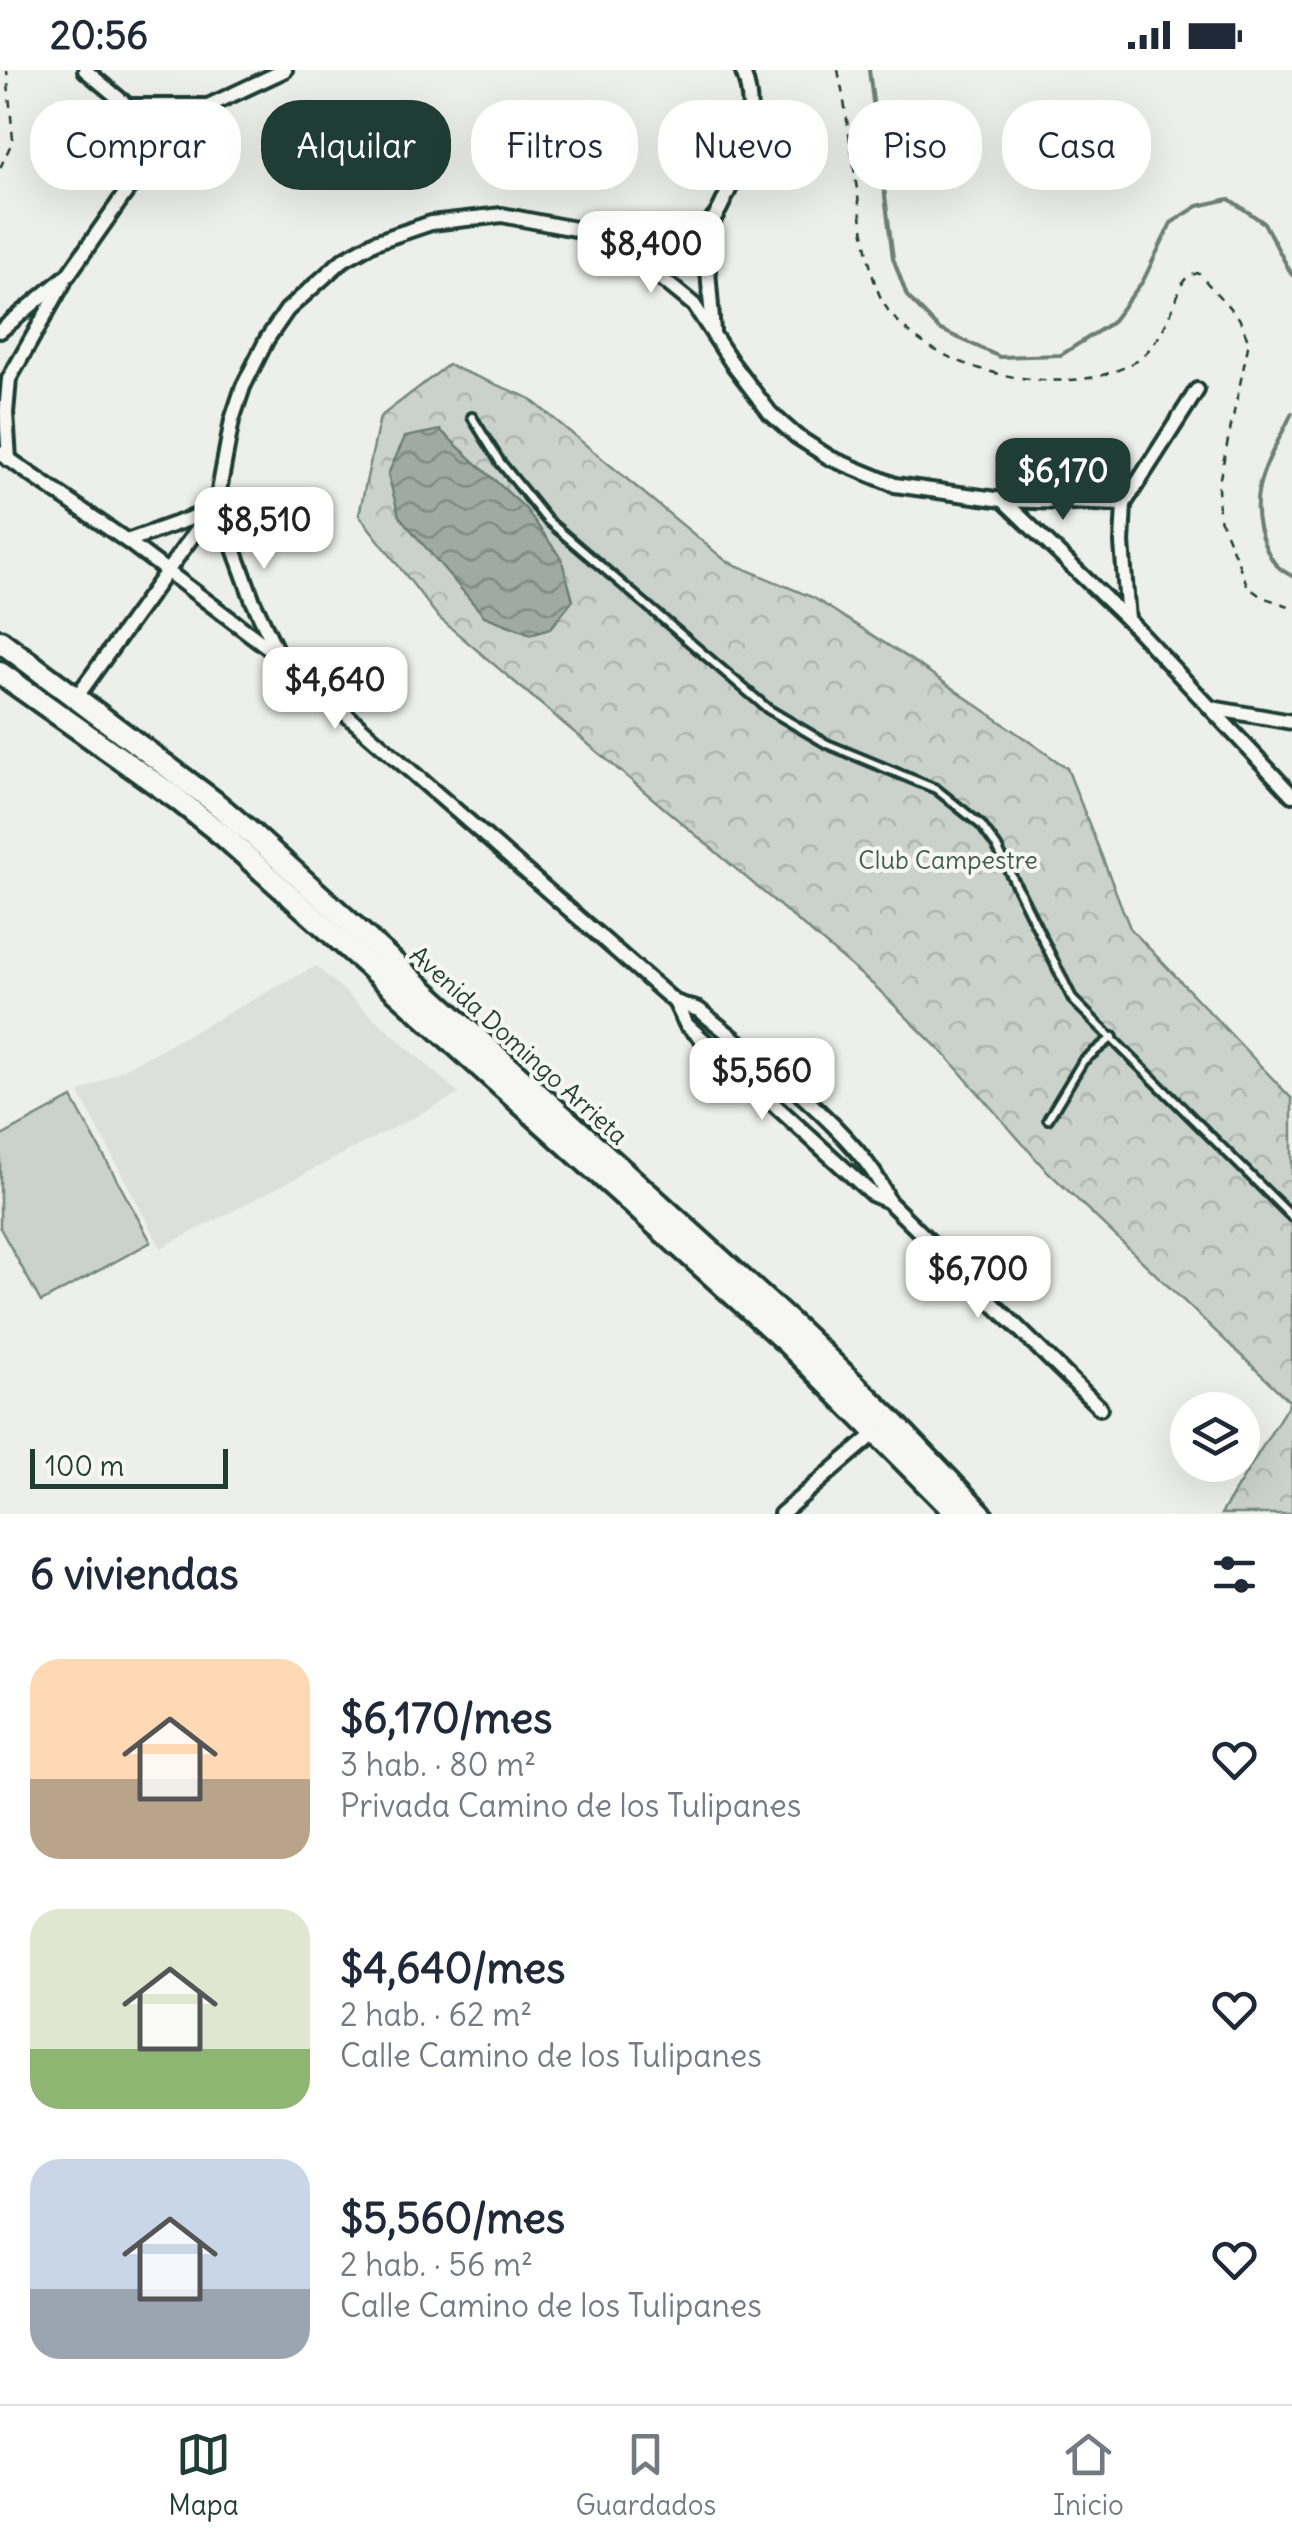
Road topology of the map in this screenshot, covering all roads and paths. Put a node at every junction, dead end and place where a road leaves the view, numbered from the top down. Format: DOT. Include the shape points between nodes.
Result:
graph roads {
  1 [pos="7,70"];
  2 [pos="86,70"];
  3 [pos="285,70"];
  4 [pos="742,70"];
  5 [pos="838,70"];
  6 [pos="121,100"];
  7 [pos="221,100"];
  8 [pos="0,168"];
  9 [pos="128,190"];
  10 [pos="714,218"];
  11 [pos="606,235"];
  12 [pos="68,275"];
  13 [pos="0,331"];
  14 [pos="713,333"];
  15 [pos="1197,390"];
  16 [pos="472,417"];
  17 [pos="4,457"];
  18 [pos="1003,500"];
  19 [pos="217,502"];
  20 [pos="1124,504"];
  21 [pos="128,541"];
  22 [pos="168,574"];
  23 [pos="1292,607"];
  24 [pos="1128,620"];
  25 [pos="0,642"];
  26 [pos="278,654"];
  27 [pos="0,672"];
  28 [pos="45,675"];
  29 [pos="0,687"];
  30 [pos="29,693"];
  31 [pos="75,699"];
  32 [pos="1210,708"];
  33 [pos="63,719"];
  34 [pos="1292,722"];
  35 [pos="1292,795"];
  36 [pos="675,1002"];
  37 [pos="452,1031"];
  38 [pos="1112,1037"];
  39 [pos="1048,1118"];
  40 [pos="888,1200"];
  41 [pos="1292,1216"];
  42 [pos="1100,1408"];
  43 [pos="884,1426"];
  44 [pos="781,1514"];
  45 [pos="957,1514"];
  46 [pos="980,1514"];
  1 -- 8 [label="path" via="13,140"];
  2 -- 6 [label="street"];
  3 -- 7 [label="street"];
  4 -- 10 [label="street" via="750,94 746,144"];
  5 -- 23 [label="path" via="874,279 883,303 926,344 998,375 1050,380 1111,372 1140,358 1157,340 1183,282 1198,273 1240,318 1249,342 1218,487 1219,516 1248,586"];
  9 -- 12 [label="street"];
  10 -- 11 [label="street" via="672,238"];
  10 -- 14 [label="street" via="707,258"];
  11 -- 14 [label="street" via="694,305"];
  11 -- 19 [label="street" via="502,214 470,216 403,231 342,260 288,310 256,359 232,420"];
  12 -- 13 [label="street"];
  12 -- 17 [label="street" via="9,380"];
  14 -- 18 [label="street" via="770,413 830,458 895,485"];
  15 -- 20 [label="street"];
  16 -- 38 [label="lane" via="547,520 768,708 827,744 936,789 981,824 1066,991"];
  17 -- 21 [label="street"];
  18 -- 20 [label="street"];
  18 -- 24 [label="street"];
  19 -- 21 [label="street"];
  19 -- 22 [label="street"];
  19 -- 26 [label="street"];
  20 -- 24 [label="street"];
  21 -- 22 [label="street"];
  22 -- 26 [label="street"];
  22 -- 31 [label="street"];
  24 -- 32 [label="street"];
  25 -- 28 [label="main road, Avenida Domingo Arrieta"];
  26 -- 36 [label="street"];
  27 -- 28 [label="main road"];
  27 -- 30 [label="main road, Avenida Domingo Arrieta"];
  28 -- 31 [label="main road, Avenida Domingo Arrieta"];
  29 -- 30 [label="main road"];
  30 -- 33 [label="main road, Avenida Domingo Arrieta"];
  31 -- 33 [label="main road"];
  31 -- 37 [label="main road, Avenida Domingo Arrieta" via="213,800"];
  32 -- 34 [label="street"];
  32 -- 35 [label="street"];
  33 -- 37 [label="main road, Avenida Domingo Arrieta" via="225,836"];
  36 -- 40 [label="street" via="686,1024 872,1194"];
  36 -- 40 [label="street" via="698,1010 811,1105 882,1183"];
  37 -- 43 [label="main road, Avenida Domingo Arrieta"];
  38 -- 39 [label="lane" via="1082,1061"];
  38 -- 41 [label="lane"];
  40 -- 42 [label="street"];
  43 -- 44 [label="street"];
  43 -- 45 [label="main road, Avenida Domingo Arrieta"];
  43 -- 46 [label="main road, Avenida Domingo Arrieta"];
}
